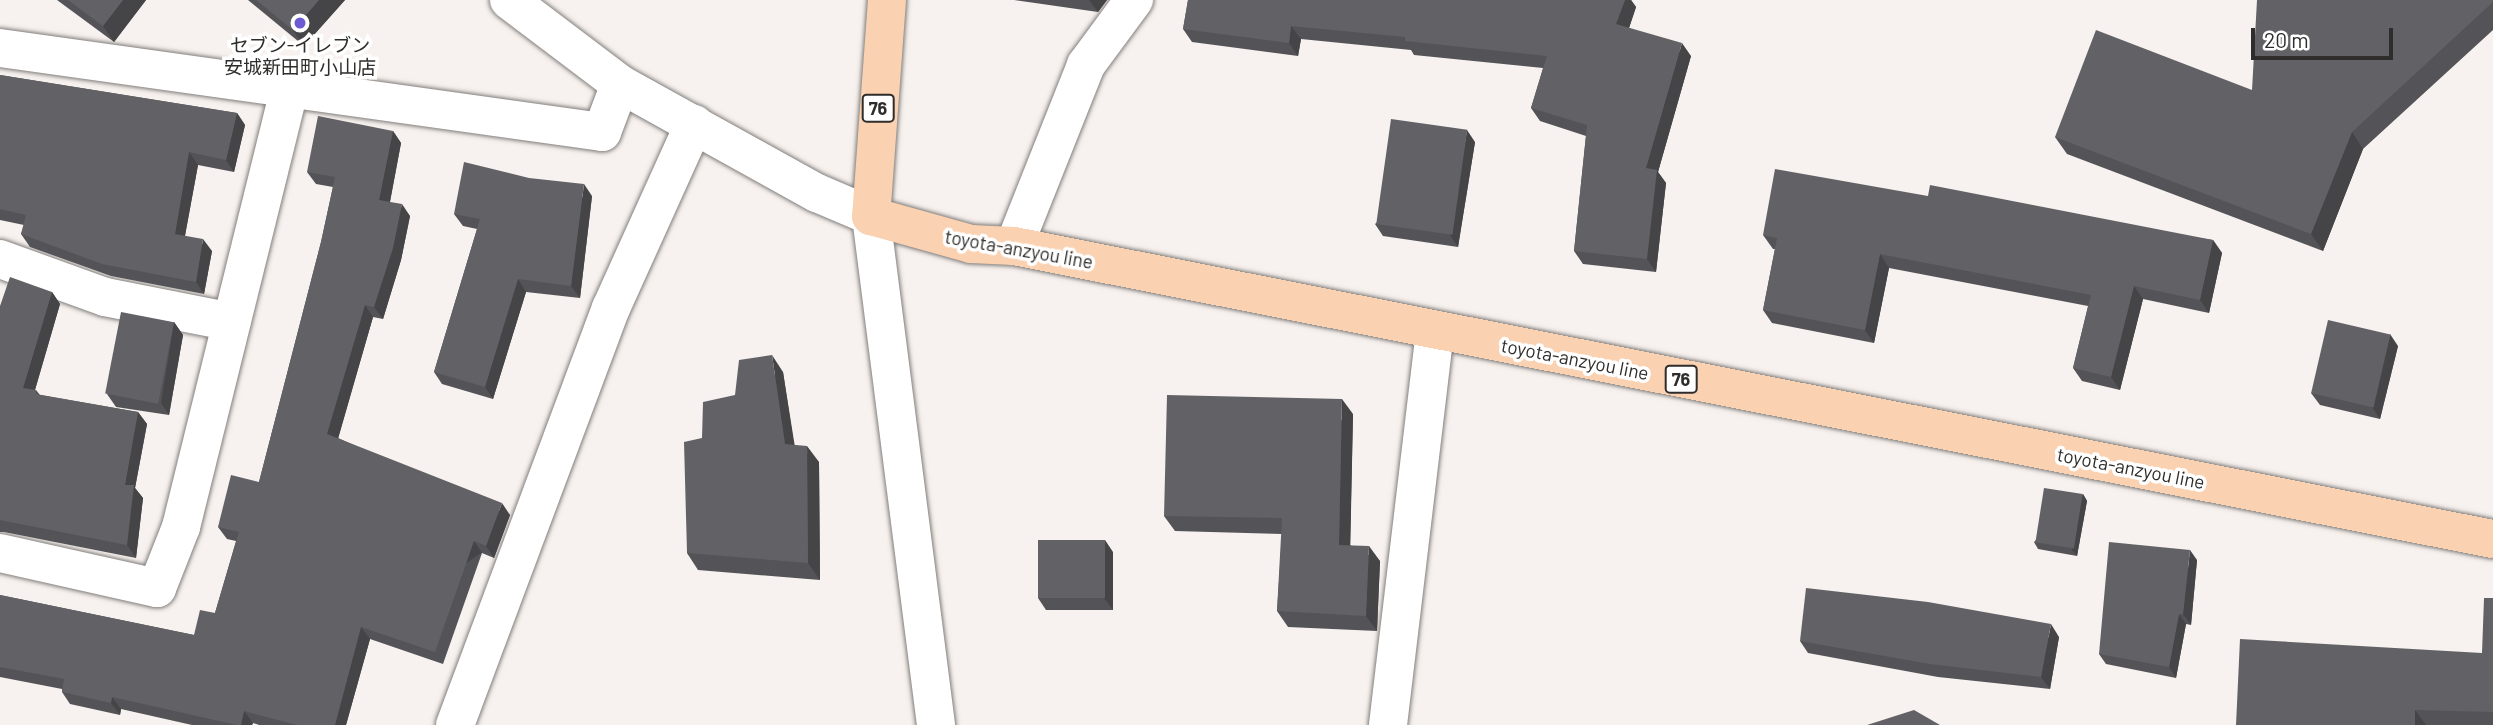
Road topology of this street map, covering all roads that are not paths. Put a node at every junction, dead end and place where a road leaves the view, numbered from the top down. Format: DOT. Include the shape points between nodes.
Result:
graph roads {
  1 [pos="509,0"];
  2 [pos="887,0"];
  3 [pos="1134,0"];
  4 [pos="0,48"];
  5 [pos="620,84"];
  6 [pos="290,88"];
  7 [pos="694,124"];
  8 [pos="871,216"];
  9 [pos="1014,246"];
  10 [pos="0,259"];
  11 [pos="232,322"];
  12 [pos="1435,331"];
  13 [pos="2493,539"];
  14 [pos="0,553"];
  15 [pos="455,725"];
  16 [pos="936,725"];
  17 [pos="1388,725"];
  1 -- 5 [label="street"];
  2 -- 8 [label="main road, 76"];
  3 -- 9 [label="street" via="1086,65"];
  4 -- 6 [label="street"];
  5 -- 6 [label="street" via="602,132"];
  5 -- 7 [label="street"];
  6 -- 11 [label="street"];
  7 -- 8 [label="street" via="817,193"];
  7 -- 15 [label="street" via="611,308"];
  8 -- 9 [label="main road, toyota-anzyou line / 76" via="971,244"];
  8 -- 16 [label="street"];
  9 -- 12 [label="main road, toyota-anzyou line / 76"];
  10 -- 11 [label="street" via="105,296"];
  11 -- 14 [label="street" via="181,527 157,588"];
  12 -- 13 [label="main road, toyota-anzyou line / 76"];
  12 -- 17 [label="street"];
}
